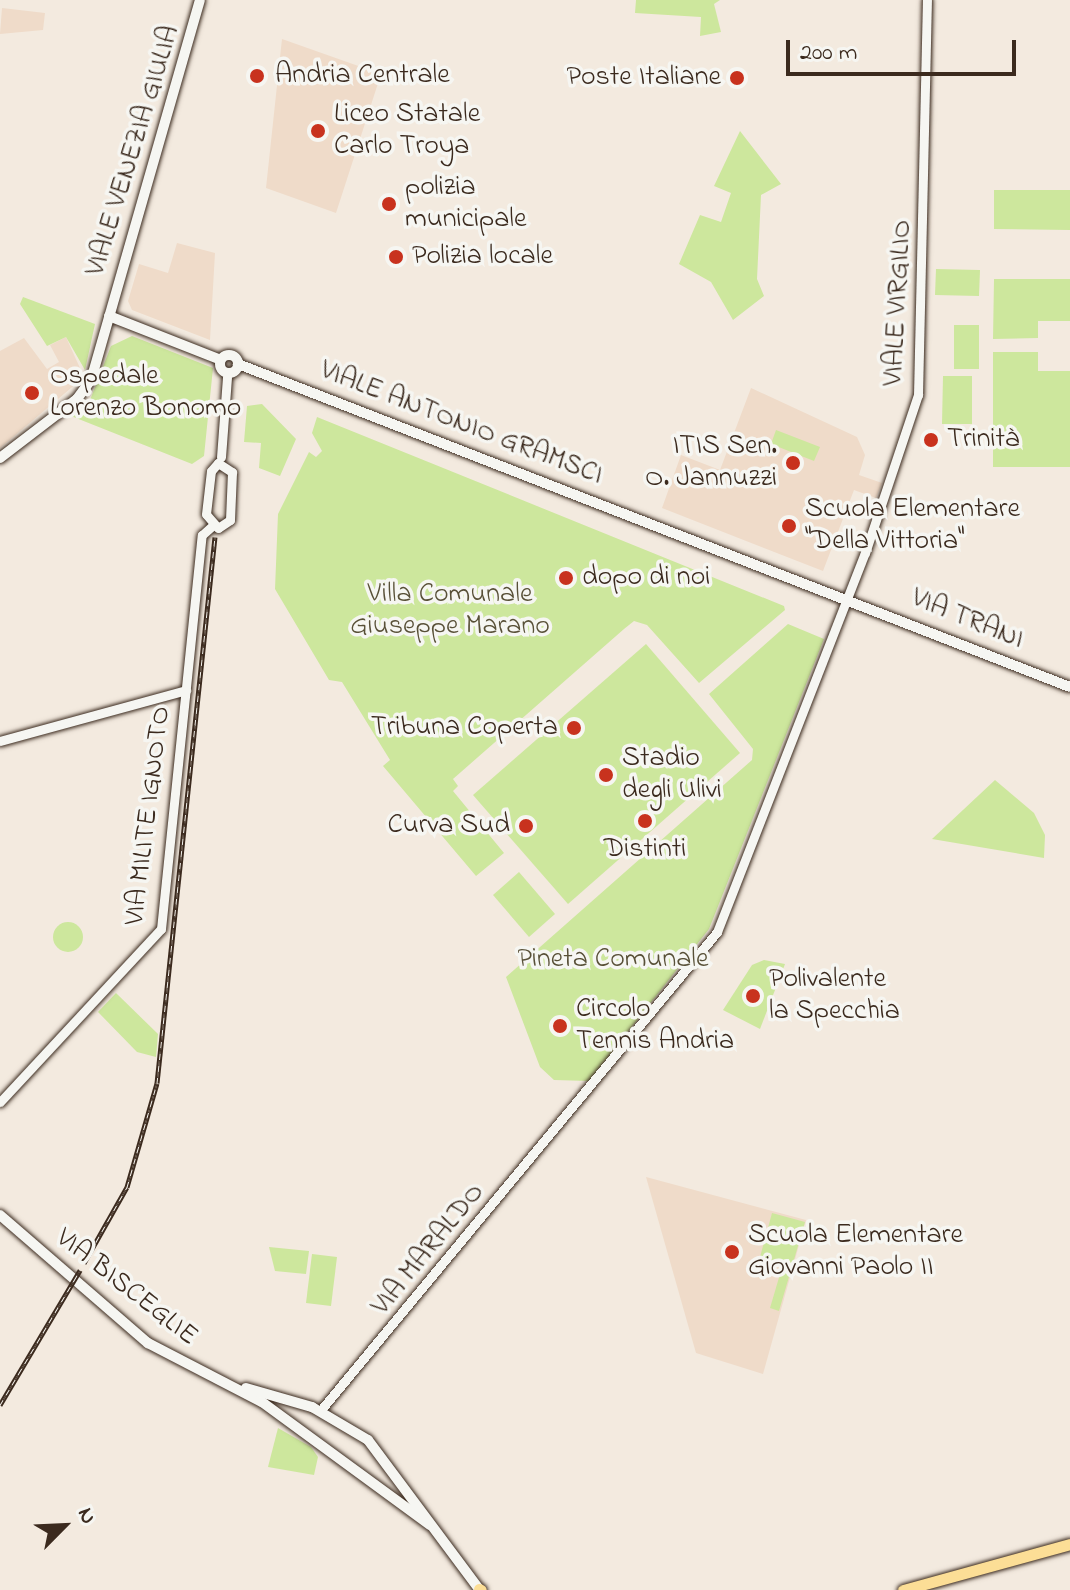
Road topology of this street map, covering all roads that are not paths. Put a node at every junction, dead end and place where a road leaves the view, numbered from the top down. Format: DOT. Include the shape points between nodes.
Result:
graph roads {
  1 [pos="200,0"];
  2 [pos="927,0"];
  3 [pos="109,316"];
  4 [pos="221,360"];
  5 [pos="231,372"];
  6 [pos="0,458"];
  7 [pos="221,461"];
  8 [pos="212,526"];
  9 [pos="846,597"];
  10 [pos="1070,687"];
  11 [pos="186,690"];
  12 [pos="0,741"];
  13 [pos="704,949"];
  14 [pos="0,1102"];
  15 [pos="0,1215"];
  16 [pos="233,1385"];
  17 [pos="337,1397"];
  18 [pos="293,1401"];
  19 [pos="320,1411"];
  20 [pos="336,1419"];
  21 [pos="283,1420"];
  22 [pos="388,1460"];
  23 [pos="372,1480"];
  24 [pos="430,1525"];
  25 [pos="1070,1544"];
  26 [pos="480,1590"];
  27 [pos="903,1590"];
  1 -- 3 [label="main road, VIALE VENEZIA GIULIA"];
  2 -- 9 [label="street, VIALE VIRGILIO" via="918,395"];
  3 -- 4 [label="main road"];
  3 -- 6 [label="main road, VIALE VENEZIA GIULIA" via="83,393"];
  4 -- 5 [label="main road"];
  4 -- 5 [label="main road, VIALE ANTONIO GRAMSCI" via="232,356"];
  5 -- 7 [label="street"];
  5 -- 9 [label="main road, VIALE ANTONIO GRAMSCI"];
  7 -- 8 [label="street" via="211,474 206,514"];
  7 -- 8 [label="street" via="232,472 226,526"];
  8 -- 11 [label="street, VIA MILITE IGNOTO" via="202,535"];
  9 -- 10 [label="main road, VIA TRANI"];
  9 -- 13 [label="street, VIALE VIRGILIO" via="717,932"];
  11 -- 12 [label="street"];
  11 -- 14 [label="street, VIA MILITE IGNOTO" via="161,929 135,963"];
  13 -- 17 [label="street, VIA MARALDO"];
  15 -- 16 [label="main road, VIA BISCEGLIE" via="148,1343"];
  16 -- 18 [label="main road, VIA BISCEGLIE"];
  16 -- 21 [label="main road, VIA BISCEGLIE"];
  17 -- 19 [label="street, VIA MARALDO"];
  17 -- 20 [label="street"];
  18 -- 19 [label="main road, VIA BISCEGLIE"];
  18 -- 21 [label="main road" via="280,1406"];
  19 -- 20 [label="main road, VIA BISCEGLIE"];
  20 -- 22 [label="main road, VIA BISCEGLIE"];
  21 -- 23 [label="main road, VIA BISCEGLIE"];
  22 -- 23 [label="main road" via="390,1479"];
  22 -- 24 [label="main road, VIA BISCEGLIE"];
  23 -- 24 [label="main road, VIA BISCEGLIE"];
  24 -- 26 [label="main road, VIA BISCEGLIE"];
  25 -- 27 [label="main road"];
}
